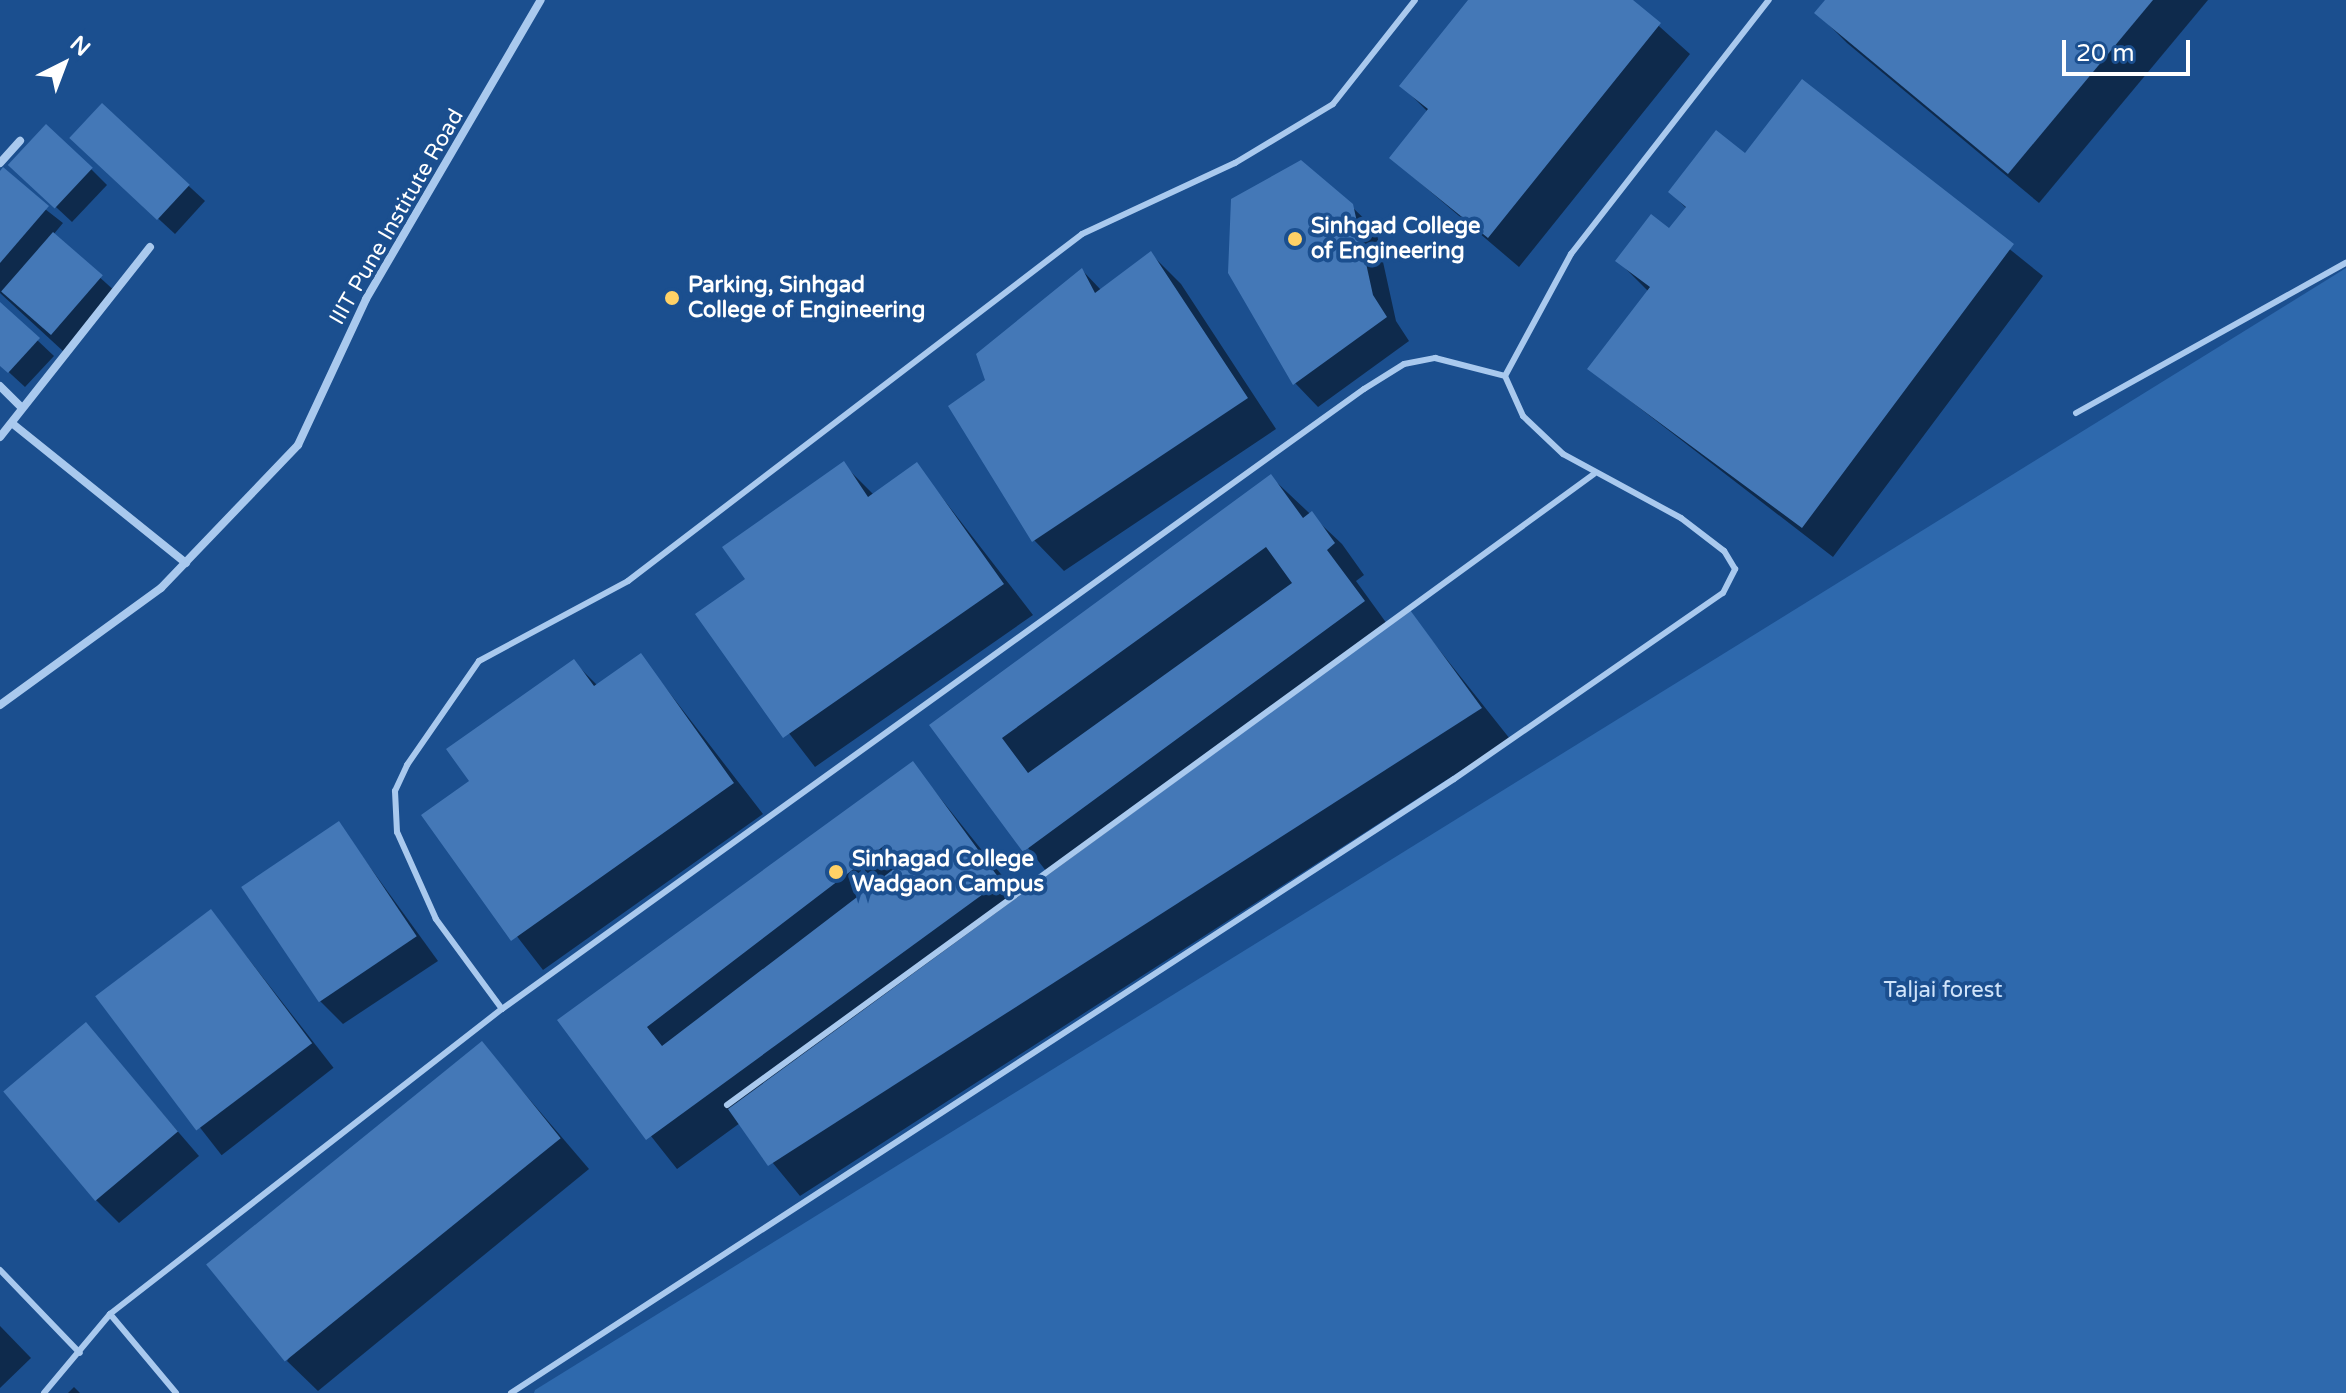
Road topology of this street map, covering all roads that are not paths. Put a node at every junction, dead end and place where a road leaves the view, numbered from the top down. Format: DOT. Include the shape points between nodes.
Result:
graph roads {
  1 [pos="541,0"];
  2 [pos="1415,0"];
  3 [pos="1769,0"];
  4 [pos="20,141"];
  5 [pos="0,163"];
  6 [pos="150,247"];
  7 [pos="2346,263"];
  8 [pos="1505,376"];
  9 [pos="0,386"];
  10 [pos="22,408"];
  11 [pos="2076,413"];
  12 [pos="13,424"];
  13 [pos="0,437"];
  14 [pos="1594,474"];
  15 [pos="186,563"];
  16 [pos="0,705"];
  17 [pos="502,1009"];
  18 [pos="727,1105"];
  19 [pos="0,1270"];
  20 [pos="110,1314"];
  21 [pos="80,1353"];
  22 [pos="44,1393"];
  23 [pos="176,1393"];
  24 [pos="511,1393"];
  1 -- 15 [label="street, IIIT Pune Institute Road" via="366,299 298,445"];
  2 -- 17 [label="lane" via="1333,104 1235,163 1082,234 628,581 479,661 407,765 395,791 397,832 436,919"];
  3 -- 8 [label="lane" via="1571,254"];
  4 -- 5 [label="street"];
  6 -- 10 [label="street"];
  7 -- 11 [label="lane"];
  8 -- 14 [label="lane" via="1531,425"];
  8 -- 17 [label="lane" via="1435,358 1404,364 1377,380"];
  9 -- 10 [label="street"];
  10 -- 12 [label="street"];
  12 -- 13 [label="street"];
  12 -- 15 [label="street"];
  14 -- 18 [label="lane"];
  14 -- 24 [label="lane" via="1706,534 1734,563 1729,588 1454,779"];
  15 -- 16 [label="street, IIIT Pune Institute Road"];
  17 -- 20 [label="lane"];
  19 -- 21 [label="lane"];
  20 -- 21 [label="lane"];
  20 -- 23 [label="lane"];
  21 -- 22 [label="lane"];
}
